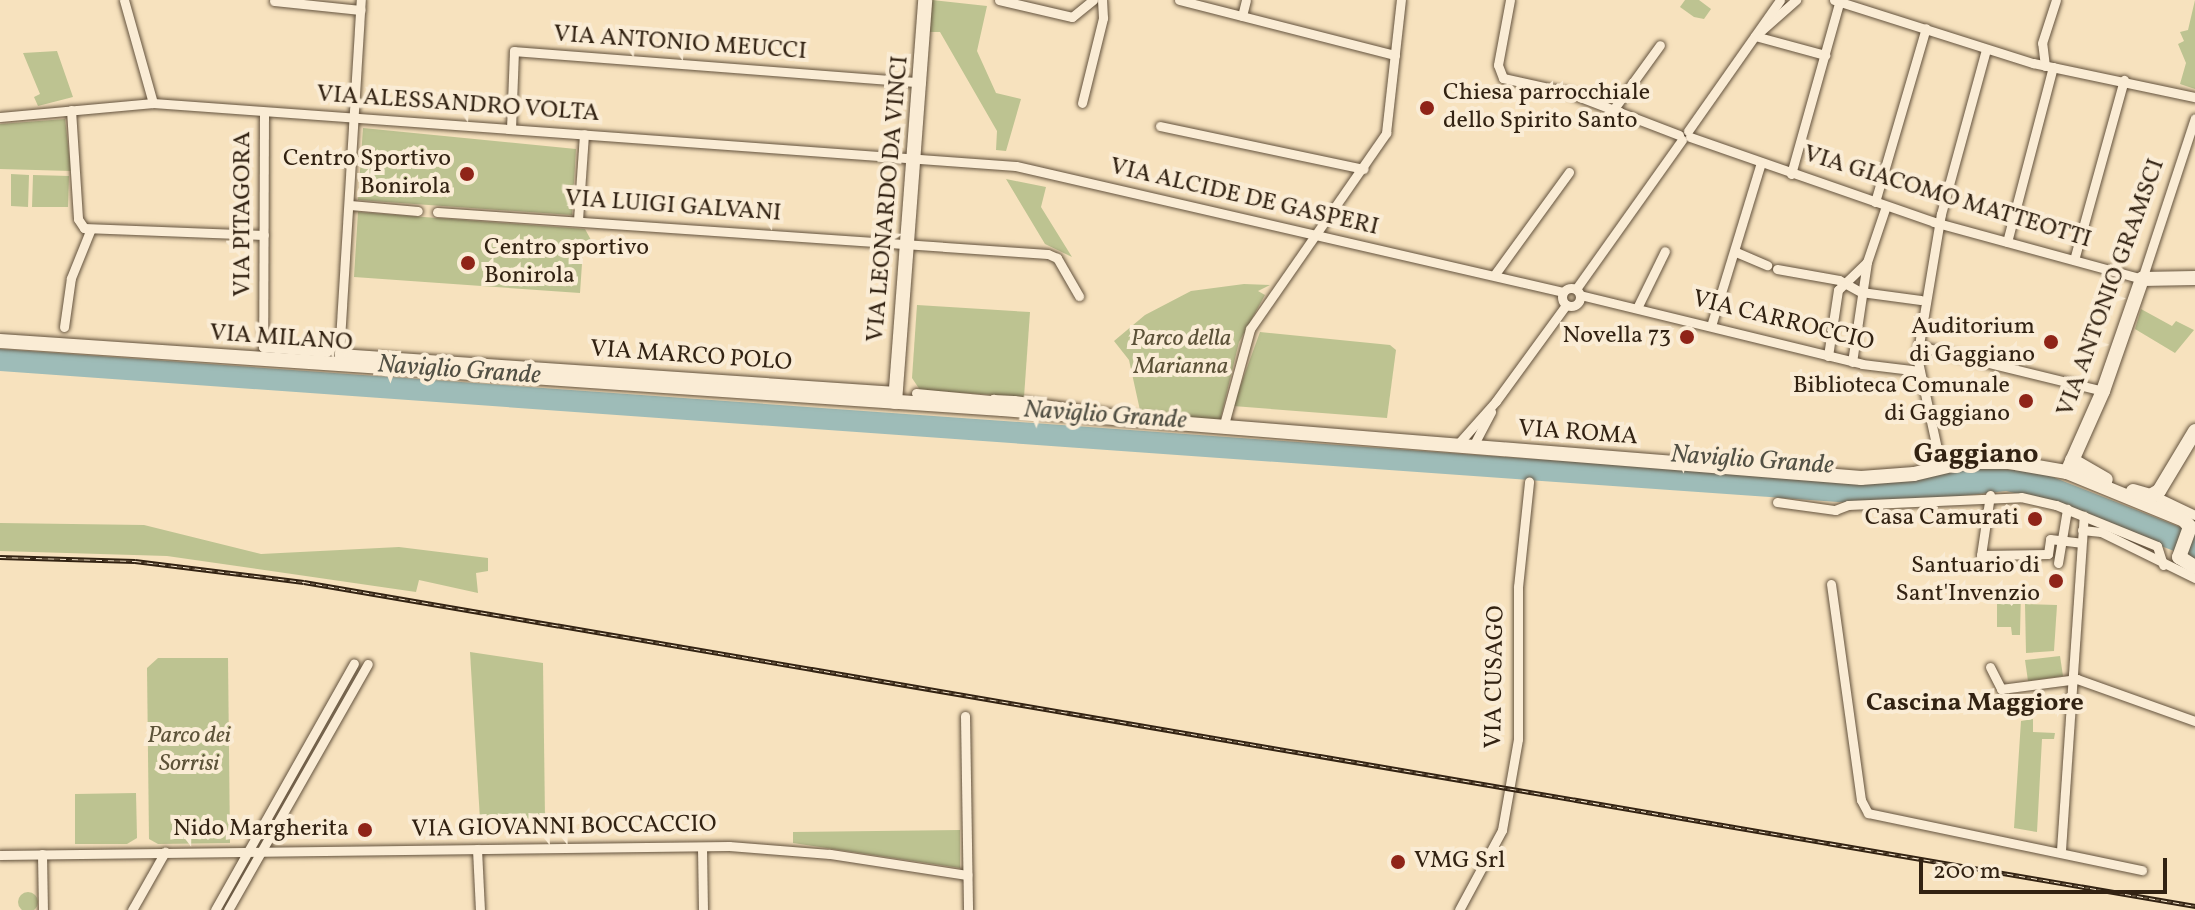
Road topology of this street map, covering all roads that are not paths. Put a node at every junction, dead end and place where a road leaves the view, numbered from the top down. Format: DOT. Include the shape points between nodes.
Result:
graph roads {
  1 [pos="124,0"];
  2 [pos="925,0"];
  3 [pos="999,0"];
  4 [pos="1093,0"];
  5 [pos="1102,0"];
  6 [pos="1179,0"];
  7 [pos="1246,0"];
  8 [pos="1401,0"];
  9 [pos="1510,0"];
  10 [pos="1780,0"];
  11 [pos="1796,0"];
  12 [pos="2056,0"];
  13 [pos="274,1"];
  14 [pos="1837,1"];
  15 [pos="361,5"];
  16 [pos="1242,16"];
  17 [pos="1926,28"];
  18 [pos="1755,36"];
  19 [pos="1660,45"];
  20 [pos="1986,49"];
  21 [pos="1395,55"];
  22 [pos="1825,55"];
  23 [pos="2049,66"];
  24 [pos="2124,80"];
  25 [pos="921,82"];
  26 [pos="2195,97"];
  27 [pos="153,103"];
  28 [pos="1082,103"];
  29 [pos="71,110"];
  30 [pos="1613,110"];
  31 [pos="264,112"];
  32 [pos="0,117"];
  33 [pos="356,118"];
  34 [pos="2195,118"];
  35 [pos="1160,126"];
  36 [pos="511,129"];
  37 [pos="584,134"];
  38 [pos="1685,136"];
  39 [pos="914,159"];
  40 [pos="1761,162"];
  41 [pos="1364,169"];
  42 [pos="1569,172"];
  43 [pos="1791,174"];
  44 [pos="1875,202"];
  45 [pos="350,205"];
  46 [pos="1886,206"];
  47 [pos="418,211"];
  48 [pos="437,212"];
  49 [pos="578,220"];
  50 [pos="1939,223"];
  51 [pos="90,231"];
  52 [pos="264,235"];
  53 [pos="1317,235"];
  54 [pos="2007,242"];
  55 [pos="907,245"];
  56 [pos="1665,251"];
  57 [pos="1736,252"];
  58 [pos="2074,260"];
  59 [pos="1867,262"];
  60 [pos="1495,274"];
  61 [pos="2195,278"];
  62 [pos="2142,279"];
  63 [pos="1845,285"];
  64 [pos="1563,292"];
  65 [pos="1578,292"];
  66 [pos="1861,292"];
  67 [pos="1079,296"];
  68 [pos="1920,300"];
  69 [pos="1566,305"];
  70 [pos="1638,306"];
  71 [pos="1711,326"];
  72 [pos="64,327"];
  73 [pos="0,341"];
  74 [pos="1919,346"];
  75 [pos="327,352"];
  76 [pos="1828,356"];
  77 [pos="339,359"];
  78 [pos="1852,362"];
  79 [pos="1920,371"];
  80 [pos="2103,391"];
  81 [pos="916,393"];
  82 [pos="895,396"];
  83 [pos="1496,401"];
  84 [pos="986,404"];
  85 [pos="1223,428"];
  86 [pos="2195,431"];
  87 [pos="1454,448"];
  88 [pos="1472,449"];
  89 [pos="2069,466"];
  90 [pos="1941,467"];
  91 [pos="1529,482"];
  92 [pos="1990,495"];
  93 [pos="2153,495"];
  94 [pos="1777,502"];
  95 [pos="2067,509"];
  96 [pos="2084,516"];
  97 [pos="2190,517"];
  98 [pos="2081,539"];
  99 [pos="2062,540"];
  100 [pos="2058,563"];
  101 [pos="2166,566"];
  102 [pos="2190,566"];
  103 [pos="2195,578"];
  104 [pos="1831,584"];
  105 [pos="354,663"];
  106 [pos="368,664"];
  107 [pos="1990,667"];
  108 [pos="2073,679"];
  109 [pos="965,716"];
  110 [pos="2195,721"];
  111 [pos="702,847"];
  112 [pos="477,849"];
  113 [pos="2061,850"];
  114 [pos="262,851"];
  115 [pos="165,852"];
  116 [pos="247,852"];
  117 [pos="42,854"];
  118 [pos="0,855"];
  119 [pos="2142,870"];
  120 [pos="967,875"];
  121 [pos="43,910"];
  122 [pos="132,910"];
  123 [pos="215,910"];
  124 [pos="228,910"];
  125 [pos="480,910"];
  126 [pos="703,910"];
  127 [pos="968,910"];
  128 [pos="1459,910"];
  1 -- 27 [label="street"];
  2 -- 25 [label="street, VIA LEONARDO DA VINCI"];
  3 -- 4 [label="street" via="1072,17"];
  5 -- 28 [label="street" via="1103,18"];
  6 -- 16 [label="street"];
  7 -- 16 [label="street"];
  8 -- 21 [label="street"];
  9 -- 30 [label="street, VIA GIACOMO MATTEOTTI" via="1499,75"];
  10 -- 18 [label="street"];
  11 -- 18 [label="street"];
  12 -- 23 [label="street" via="2042,43"];
  13 -- 15 [label="street"];
  14 -- 17 [label="street"];
  14 -- 22 [label="street"];
  15 -- 33 [label="street"];
  16 -- 21 [label="street"];
  17 -- 20 [label="street"];
  17 -- 44 [label="street"];
  18 -- 22 [label="street"];
  18 -- 38 [label="street"];
  19 -- 30 [label="street"];
  20 -- 23 [label="street"];
  20 -- 50 [label="street"];
  21 -- 41 [label="street" via="1386,133"];
  22 -- 43 [label="street"];
  23 -- 24 [label="street"];
  23 -- 54 [label="street"];
  24 -- 26 [label="street"];
  24 -- 58 [label="street"];
  25 -- 36 [label="street, VIA ANTONIO MEUCCI" via="514,51"];
  25 -- 39 [label="street, VIA LEONARDO DA VINCI"];
  27 -- 29 [label="street, VIA ALESSANDRO VOLTA"];
  27 -- 31 [label="street, VIA ALESSANDRO VOLTA"];
  29 -- 32 [label="street, VIA ALESSANDRO VOLTA"];
  29 -- 51 [label="street" via="78,219"];
  30 -- 38 [label="street, VIA GIACOMO MATTEOTTI"];
  31 -- 33 [label="street, VIA ALESSANDRO VOLTA"];
  31 -- 52 [label="street, VIA PITAGORA"];
  33 -- 36 [label="street, VIA ALESSANDRO VOLTA"];
  33 -- 45 [label="street"];
  34 -- 62 [label="street, VIA ANTONIO GRAMSCI"];
  35 -- 41 [label="street"];
  36 -- 37 [label="street, VIA ALESSANDRO VOLTA"];
  37 -- 39 [label="street, VIA ALESSANDRO VOLTA"];
  37 -- 49 [label="street"];
  38 -- 40 [label="street, VIA GIACOMO MATTEOTTI"];
  38 -- 65 [label="street"];
  39 -- 53 [label="street, VIA ALCIDE DE GASPERI" via="1016,166"];
  39 -- 55 [label="street, VIA LEONARDO DA VINCI"];
  40 -- 43 [label="street, VIA GIACOMO MATTEOTTI"];
  40 -- 57 [label="street"];
  41 -- 53 [label="street"];
  42 -- 60 [label="street"];
  43 -- 44 [label="street, VIA GIACOMO MATTEOTTI"];
  44 -- 46 [label="street, VIA GIACOMO MATTEOTTI"];
  45 -- 47 [label="street"];
  45 -- 77 [label="street"];
  46 -- 50 [label="street, VIA GIACOMO MATTEOTTI"];
  46 -- 59 [label="street"];
  48 -- 49 [label="street, VIA LUIGI GALVANI"];
  49 -- 55 [label="street, VIA LUIGI GALVANI"];
  50 -- 54 [label="street, VIA GIACOMO MATTEOTTI"];
  50 -- 74 [label="street"];
  51 -- 52 [label="street"];
  51 -- 72 [label="street" via="71,278"];
  52 -- 75 [label="street, VIA PITAGORA" via="263,347"];
  53 -- 60 [label="street, VIA ALCIDE DE GASPERI"];
  53 -- 85 [label="street" via="1246,338"];
  54 -- 58 [label="street, VIA GIACOMO MATTEOTTI"];
  55 -- 67 [label="street, VIA LUIGI GALVANI" via="1048,254 1057,258"];
  55 -- 82 [label="street, VIA LEONARDO DA VINCI"];
  56 -- 70 [label="street"];
  57 -- 63 [label="street"];
  57 -- 71 [label="street"];
  58 -- 62 [label="street, VIA GIACOMO MATTEOTTI"];
  59 -- 63 [label="street"];
  59 -- 66 [label="street"];
  60 -- 64 [label="street, VIA ALCIDE DE GASPERI"];
  61 -- 62 [label="street, VIA GIACOMO MATTEOTTI"];
  62 -- 80 [label="street, VIA ANTONIO GRAMSCI"];
  63 -- 66 [label="street"];
  63 -- 76 [label="street" via="1837,296"];
  64 -- 65 [label="street"];
  64 -- 69 [label="street"];
  65 -- 69 [label="street" via="1576,305"];
  65 -- 70 [label="street, VIA CARROCCIO"];
  66 -- 68 [label="street"];
  66 -- 78 [label="street"];
  69 -- 83 [label="street"];
  70 -- 71 [label="street, VIA CARROCCIO"];
  71 -- 76 [label="street, VIA CARROCCIO"];
  73 -- 77 [label="street, VIA MILANO"];
  74 -- 79 [label="street"];
  74 -- 80 [label="street"];
  76 -- 78 [label="street, VIA CARROCCIO"];
  77 -- 82 [label="street, VIA MILANO"];
  78 -- 79 [label="street, VIA CARROCCIO"];
  79 -- 90 [label="street"];
  80 -- 89 [label="street, VIA ANTONIO GRAMSCI"];
  81 -- 84 [label="street"];
  82 -- 84 [label="street, VIA ROMA"];
  83 -- 87 [label="street"];
  83 -- 88 [label="street"];
  84 -- 85 [label="street, VIA ROMA"];
  85 -- 87 [label="street, VIA ROMA"];
  86 -- 93 [label="street"];
  87 -- 88 [label="street, VIA ROMA"];
  88 -- 90 [label="street, VIA ROMA" via="1861,478"];
  89 -- 90 [label="street, VIA ROMA" via="1988,461"];
  89 -- 93 [label="street, VIA ROMA"];
  89 -- 97 [label="street, VIA ROMA"];
  91 -- 128 [label="street, VIA CUSAGO" via="1518,587 1518,739 1502,830"];
  92 -- 94 [label="street" via="1825,511"];
  92 -- 95 [label="street"];
  92 -- 99 [label="street" via="1981,555 2048,554 2050,539"];
  93 -- 97 [label="street"];
  95 -- 96 [label="street"];
  95 -- 99 [label="street"];
  96 -- 98 [label="street"];
  96 -- 101 [label="street" via="2158,546"];
  97 -- 102 [label="street" via="2179,557"];
  98 -- 99 [label="street"];
  98 -- 101 [label="street" via="2101,532"];
  98 -- 108 [label="street"];
  99 -- 100 [label="street"];
  101 -- 103 [label="street"];
  104 -- 113 [label="street" via="1861,800 1868,813"];
  105 -- 116 [label="street"];
  106 -- 114 [label="street"];
  107 -- 108 [label="street" via="2001,689"];
  108 -- 110 [label="street"];
  108 -- 113 [label="street"];
  109 -- 120 [label="street"];
  111 -- 112 [label="street, VIA GIOVANNI BOCCACCIO"];
  111 -- 120 [label="street, VIA GIOVANNI BOCCACCIO" via="830,854"];
  111 -- 126 [label="street"];
  112 -- 114 [label="street, VIA GIOVANNI BOCCACCIO"];
  112 -- 125 [label="street"];
  113 -- 119 [label="street" via="2069,857"];
  114 -- 116 [label="street, VIA GIOVANNI BOCCACCIO"];
  114 -- 124 [label="street"];
  115 -- 116 [label="street, VIA GIOVANNI BOCCACCIO"];
  115 -- 117 [label="street, VIA GIOVANNI BOCCACCIO"];
  115 -- 122 [label="street"];
  116 -- 123 [label="street"];
  117 -- 118 [label="street, VIA GIOVANNI BOCCACCIO"];
  117 -- 121 [label="street"];
  120 -- 127 [label="street"];
}
